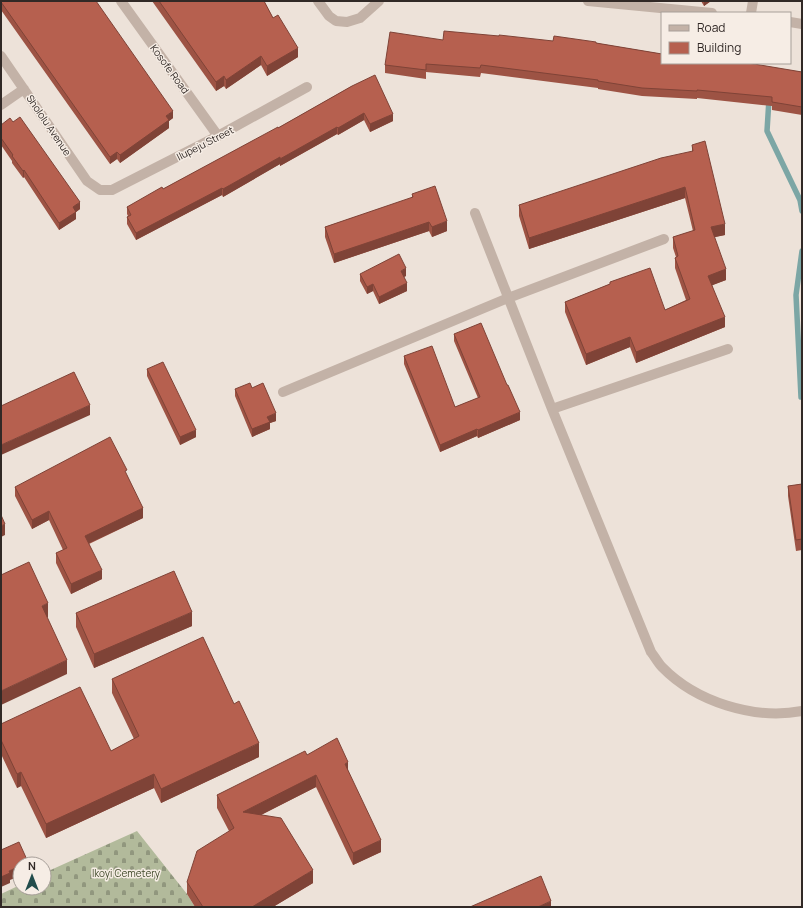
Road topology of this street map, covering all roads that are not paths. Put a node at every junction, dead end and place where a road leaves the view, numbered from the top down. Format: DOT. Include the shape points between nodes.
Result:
graph roads {
  1 [pos="122,1"];
  2 [pos="318,1"];
  3 [pos="379,1"];
  4 [pos="588,1"];
  5 [pos="753,1"];
  6 [pos="702,12"];
  7 [pos="751,12"];
  8 [pos="791,22"];
  9 [pos="802,24"];
  10 [pos="1,56"];
  11 [pos="307,86"];
  12 [pos="24,89"];
  13 [pos="1,105"];
  14 [pos="218,136"];
  15 [pos="100,190"];
  16 [pos="476,213"];
  17 [pos="664,239"];
  18 [pos="508,298"];
  19 [pos="728,349"];
  20 [pos="283,392"];
  21 [pos="552,409"];
  22 [pos="802,711"];
  1 -- 14 [label="street, Kosofe Road"];
  2 -- 3 [label="street" via="329,16 336,21 347,22 360,18"];
  4 -- 6 [label="street"];
  5 -- 7 [label="street"];
  8 -- 9 [label="street"];
  10 -- 12 [label="street, Shololu Avenue"];
  11 -- 14 [label="street, Ilupeju Street"];
  12 -- 13 [label="street"];
  12 -- 15 [label="street, Shololu Avenue" via="87,181"];
  14 -- 15 [label="street, Ilupeju Street" via="112,190"];
  16 -- 18 [label="street"];
  17 -- 18 [label="street"];
  18 -- 20 [label="street"];
  18 -- 21 [label="street"];
  19 -- 21 [label="street"];
  21 -- 22 [label="street" via="651,652 661,667 701,696 728,706 774,714"];
}
